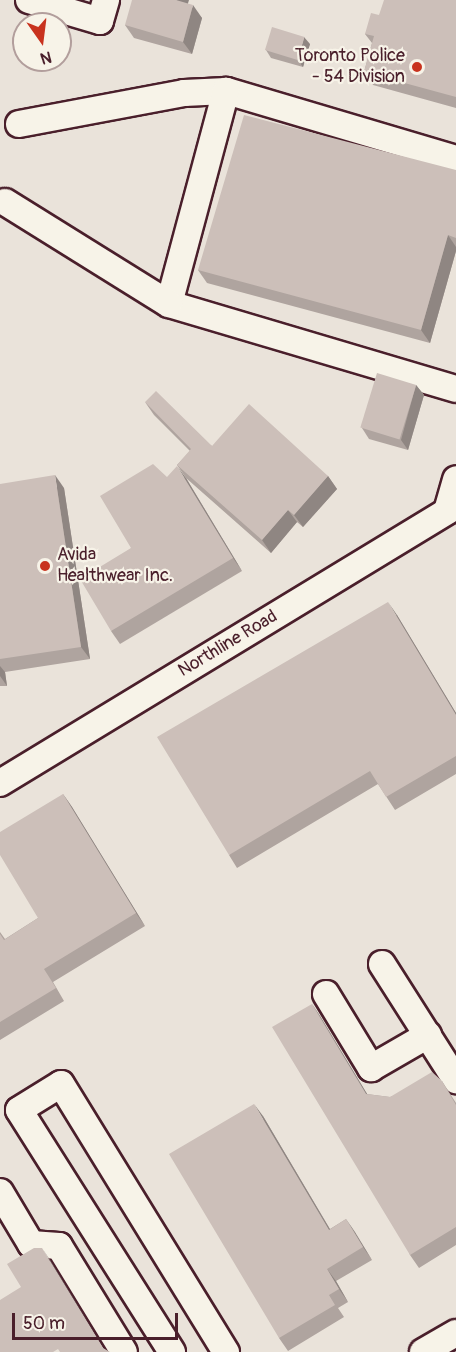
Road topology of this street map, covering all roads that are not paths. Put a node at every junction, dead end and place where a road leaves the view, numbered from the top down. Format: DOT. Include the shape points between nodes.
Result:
graph roads {
  1 [pos="28,0"];
  2 [pos="106,0"];
  3 [pos="226,91"];
  4 [pos="18,124"];
  5 [pos="456,159"];
  6 [pos="5,202"];
  7 [pos="169,304"];
  8 [pos="456,389"];
  9 [pos="456,479"];
  10 [pos="452,508"];
  11 [pos="0,783"];
  12 [pos="382,963"];
  13 [pos="326,994"];
  14 [pos="428,1035"];
  15 [pos="456,1080"];
  16 [pos="0,1192"];
  17 [pos="456,1333"];
  18 [pos="123,1352"];
  19 [pos="172,1352"];
  20 [pos="226,1352"];
  21 [pos="423,1352"];
  1 -- 2 [label="street" via="100,21"];
  3 -- 4 [label="street" via="184,93"];
  3 -- 5 [label="street"];
  3 -- 7 [label="street"];
  6 -- 7 [label="street"];
  7 -- 8 [label="street"];
  9 -- 10 [label="street"];
  10 -- 11 [label="street, Northline Road"];
  12 -- 14 [label="street"];
  13 -- 14 [label="street" via="371,1068"];
  14 -- 15 [label="street"];
  16 -- 18 [label="street" via="31,1244 60,1246"];
  17 -- 21 [label="street"];
  19 -- 20 [label="street" via="19,1110 62,1084"];
}
